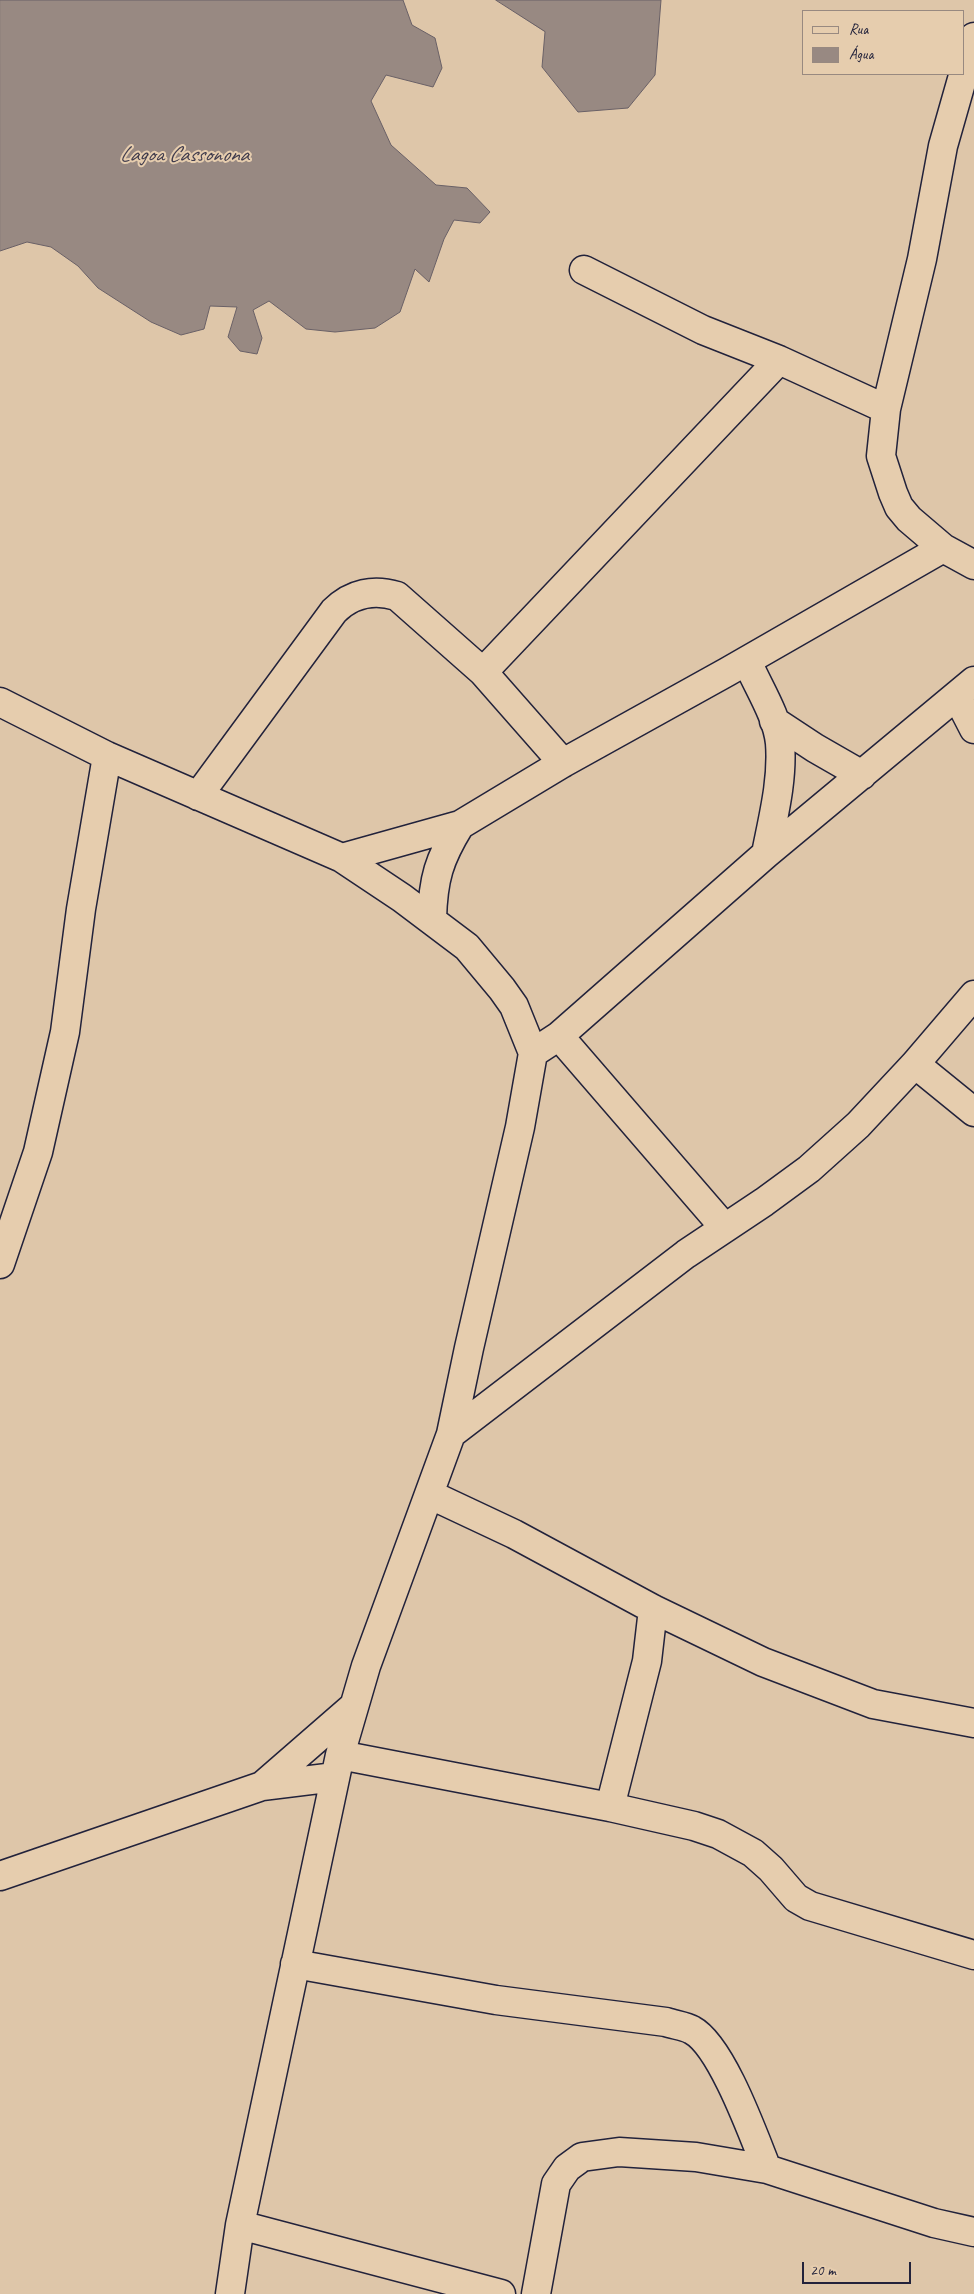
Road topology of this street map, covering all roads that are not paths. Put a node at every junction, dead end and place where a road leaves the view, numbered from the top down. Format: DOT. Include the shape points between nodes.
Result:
graph roads {
  1 [pos="974,37"];
  2 [pos="964,72"];
  3 [pos="963,75"];
  4 [pos="584,270"];
  5 [pos="778,360"];
  6 [pos="886,409"];
  7 [pos="943,548"];
  8 [pos="974,565"];
  9 [pos="746,661"];
  10 [pos="483,672"];
  11 [pos="966,689"];
  12 [pos="0,702"];
  13 [pos="774,721"];
  14 [pos="974,729"];
  15 [pos="107,756"];
  16 [pos="563,762"];
  17 [pos="862,775"];
  18 [pos="198,796"];
  19 [pos="460,825"];
  20 [pos="766,854"];
  21 [pos="342,858"];
  22 [pos="432,919"];
  23 [pos="974,994"];
  24 [pos="559,1036"];
  25 [pos="533,1053"];
  26 [pos="915,1064"];
  27 [pos="974,1112"];
  28 [pos="724,1227"];
  29 [pos="0,1264"];
  30 [pos="452,1434"];
  31 [pos="431,1495"];
  32 [pos="654,1609"];
  33 [pos="354,1706"];
  34 [pos="974,1723"];
  35 [pos="337,1766"];
  36 [pos="262,1786"];
  37 [pos="610,1807"];
  38 [pos="0,1876"];
  39 [pos="974,1955"];
  40 [pos="295,1964"];
  41 [pos="767,2169"];
  42 [pos="240,2225"];
  43 [pos="974,2232"];
  44 [pos="230,2294"];
  45 [pos="501,2294"];
  46 [pos="536,2294"];
  1 -- 2 [label="street"];
  3 -- 6 [label="street" via="943,146 922,260"];
  4 -- 5 [label="street" via="703,330"];
  5 -- 6 [label="street"];
  5 -- 10 [label="street"];
  6 -- 7 [label="street" via="881,456 893,493 909,519"];
  7 -- 8 [label="street"];
  7 -- 9 [label="street"];
  9 -- 13 [label="street"];
  9 -- 16 [label="street"];
  10 -- 16 [label="street"];
  10 -- 18 [label="street" via="397,596 383,592 362,594 345,601 334,610"];
  11 -- 14 [label="street"];
  11 -- 17 [label="street"];
  12 -- 15 [label="street"];
  13 -- 17 [label="street"];
  13 -- 20 [label="street" via="780,742 780,767"];
  15 -- 18 [label="street"];
  15 -- 29 [label="street" via="81,909 65,1032 38,1152"];
  16 -- 19 [label="street"];
  17 -- 20 [label="street"];
  18 -- 21 [label="street"];
  19 -- 21 [label="street"];
  19 -- 22 [label="street" via="436,874"];
  20 -- 24 [label="street"];
  21 -- 22 [label="street"];
  22 -- 25 [label="street" via="466,947 502,989 514,1006"];
  23 -- 26 [label="street"];
  24 -- 25 [label="street"];
  24 -- 28 [label="street"];
  25 -- 30 [label="street" via="520,1127"];
  26 -- 27 [label="street"];
  26 -- 28 [label="street" via="858,1126 832,1149 764,1202"];
  28 -- 30 [label="street"];
  30 -- 31 [label="street"];
  31 -- 32 [label="street" via="514,1534"];
  31 -- 33 [label="street" via="402,1564"];
  32 -- 34 [label="street" via="763,1662 873,1704"];
  32 -- 37 [label="street" via="647,1661"];
  33 -- 35 [label="street"];
  33 -- 36 [label="street"];
  35 -- 36 [label="street"];
  35 -- 37 [label="street"];
  35 -- 40 [label="street"];
  36 -- 38 [label="street"];
  37 -- 39 [label="street" via="718,1834 753,1853 796,1898 810,1906"];
  40 -- 41 [label="street" via="496,2000 666,2022 693,2031 710,2048 728,2078"];
  40 -- 42 [label="street"];
  41 -- 43 [label="street" via="934,2223"];
  41 -- 46 [label="street" via="696,2157 650,2154 618,2152 582,2157 566,2168 556,2184"];
  42 -- 44 [label="street"];
  42 -- 45 [label="street"];
}
